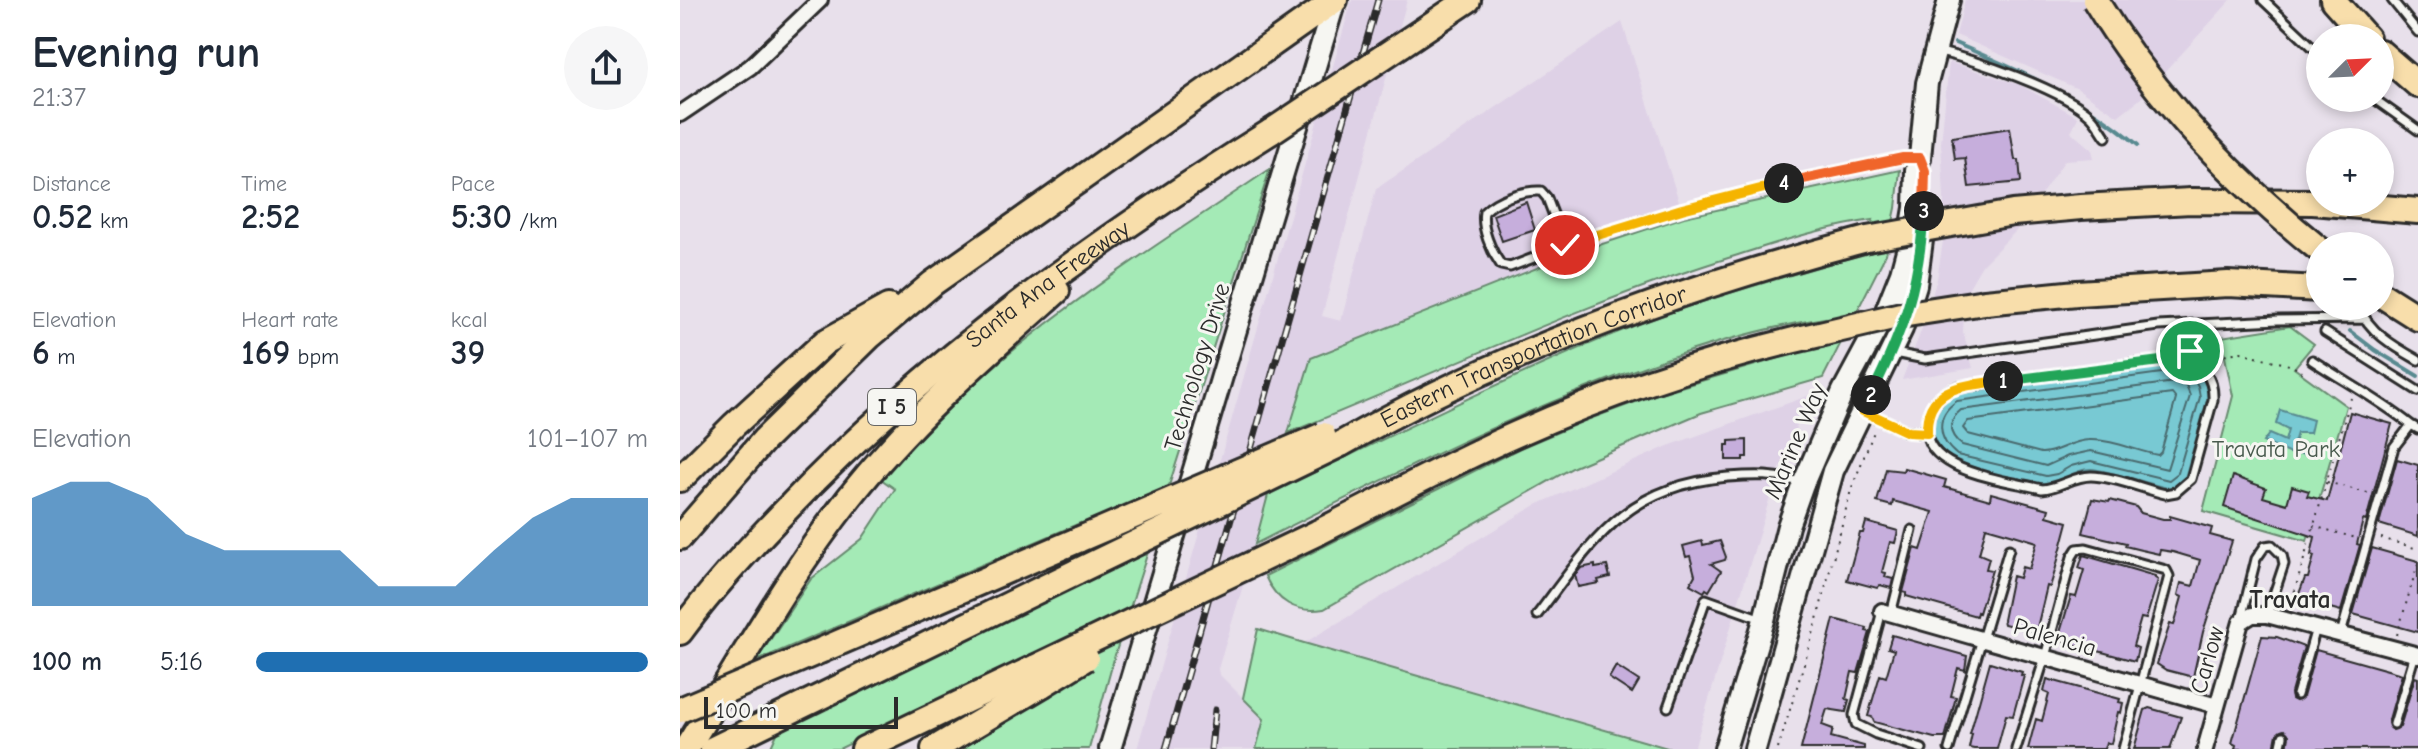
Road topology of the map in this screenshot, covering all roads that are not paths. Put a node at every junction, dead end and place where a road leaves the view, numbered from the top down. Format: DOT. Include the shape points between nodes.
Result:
graph roads {
  1 [pos="820,0"];
  2 [pos="1335,0"];
  3 [pos="1468,0"];
  4 [pos="1949,0"];
  5 [pos="2095,0"];
  6 [pos="2263,0"];
  7 [pos="2333,0"];
  8 [pos="2392,0"];
  9 [pos="2354,24"];
  10 [pos="2418,32"];
  11 [pos="2306,41"];
  12 [pos="1934,50"];
  13 [pos="2394,64"];
  14 [pos="2418,85"];
  15 [pos="2393,112"];
  16 [pos="680,114"];
  17 [pos="2418,130"];
  18 [pos="2106,137"];
  19 [pos="1920,158"];
  20 [pos="2418,211"];
  21 [pos="1138,219"];
  22 [pos="2306,239"];
  23 [pos="1565,245"];
  24 [pos="933,283"];
  25 [pos="2306,288"];
  26 [pos="2394,295"];
  27 [pos="2418,298"];
  28 [pos="2394,303"];
  29 [pos="2418,318"];
  30 [pos="2306,320"];
  31 [pos="2365,320"];
  32 [pos="2325,332"];
  33 [pos="1892,352"];
  34 [pos="2312,360"];
  35 [pos="2418,360"];
  36 [pos="2418,391"];
  37 [pos="1871,415"];
  38 [pos="2414,427"];
  39 [pos="1927,433"];
  40 [pos="1340,436"];
  41 [pos="680,479"];
  42 [pos="1803,484"];
  43 [pos="1912,530"];
  44 [pos="680,537"];
  45 [pos="2009,549"];
  46 [pos="1886,612"];
  47 [pos="1537,615"];
  48 [pos="2267,615"];
  49 [pos="1764,620"];
  50 [pos="2241,622"];
  51 [pos="2317,628"];
  52 [pos="680,632"];
  53 [pos="2341,634"];
  54 [pos="1981,639"];
  55 [pos="2417,654"];
  56 [pos="2045,657"];
  57 [pos="1039,676"];
  58 [pos="2141,685"];
  59 [pos="2297,695"];
  60 [pos="2217,706"];
  61 [pos="1668,707"];
  62 [pos="680,710"];
  63 [pos="2394,724"];
  64 [pos="2283,736"];
  65 [pos="686,749"];
  66 [pos="713,749"];
  67 [pos="864,749"];
  68 [pos="934,749"];
  69 [pos="1110,749"];
  70 [pos="1725,749"];
  71 [pos="1755,749"];
  72 [pos="1922,749"];
  73 [pos="1949,749"];
  74 [pos="2016,749"];
  75 [pos="2123,749"];
  76 [pos="2205,749"];
  77 [pos="2280,749"];
  1 -- 16 [label="street" via="750,67"];
  2 -- 24 [label="highway"];
  2 -- 69 [label="main road, Technology Drive"];
  3 -- 21 [label="highway, Santa Ana Freeway / I 5, bridge"];
  4 -- 12 [label="main road, Marine Way"];
  5 -- 22 [label="highway, bridge" via="2183,121"];
  6 -- 11 [label="lane"];
  7 -- 9 [label="highway"];
  8 -- 10 [label="lane"];
  12 -- 18 [label="lane" via="2023,79 2072,103 2092,116"];
  12 -- 19 [label="main road, Marine Way"];
  13 -- 14 [label="highway"];
  15 -- 17 [label="lane"];
  19 -- 23 [label="lane" via="1798,179"];
  19 -- 33 [label="main road, Marine Way" via="1925,171 1916,285"];
  19 -- 42 [label="main road, Marine Way" via="1901,273"];
  20 -- 40 [label="highway, Eastern Transportation Corridor, bridge" via="2191,201 1999,215 1867,239 1768,264 1645,306"];
  21 -- 52 [label="highway, Santa Ana Freeway / I 5" via="1023,299 877,419 748,550"];
  21 -- 65 [label="highway" via="900,438 819,541"];
  23 -- 23 [label="lane" via="1541,191 1530,190 1484,212 1482,221 1501,265 1510,267"];
  24 -- 41 [label="highway" via="825,342"];
  24 -- 44 [label="highway" via="764,440"];
  25 -- 57 [label="highway, bridge" via="2228,284 1985,302 1901,315 1764,347 1618,393 1519,433 1194,592"];
  26 -- 27 [label="highway"];
  28 -- 29 [label="highway"];
  30 -- 33 [label="lane" via="2158,326 1925,359"];
  31 -- 35 [label="lane"];
  32 -- 36 [label="lane"];
  33 -- 37 [label="main road, Marine Way"];
  34 -- 38 [label="lane"];
  37 -- 39 [label="lane" via="1908,432"];
  37 -- 71 [label="main road, Marine Way" via="1833,471"];
  38 -- 53 [label="lane" via="2394,447"];
  39 -- 39 [label="lane" via="1926,422 1937,400 1957,387 2184,358 2202,367 2214,387 2191,479 2165,494 2093,476 2042,489 1948,464 1930,445"];
  40 -- 62 [label="highway, bridge" via="1080,539"];
  40 -- 66 [label="highway, bridge"];
  42 -- 47 [label="lane" via="1782,476 1712,479 1639,501 1592,542"];
  42 -- 49 [label="main road, Marine Way"];
  43 -- 46 [label="lane"];
  45 -- 54 [label="lane"];
  46 -- 54 [label="street, Palencia"];
  46 -- 72 [label="lane" via="1854,715 1856,724"];
  48 -- 50 [label="street, Carlow"];
  48 -- 50 [label="lane" via="2284,564 2272,545 2256,559"];
  48 -- 51 [label="street, Carlow"];
  49 -- 61 [label="lane" via="1706,599"];
  49 -- 70 [label="main road, Marine Way"];
  50 -- 60 [label="street, Carlow"];
  51 -- 53 [label="street, Carlow"];
  51 -- 59 [label="lane"];
  53 -- 55 [label="street, Carlow"];
  54 -- 56 [label="street, Palencia"];
  54 -- 73 [label="lane"];
  55 -- 63 [label="lane"];
  56 -- 58 [label="street, Palencia"];
  56 -- 58 [label="lane" via="2077,549 2166,570 2168,584"];
  56 -- 74 [label="lane"];
  57 -- 67 [label="highway"];
  57 -- 68 [label="highway"];
  58 -- 60 [label="street, Palencia"];
  58 -- 75 [label="lane"];
  60 -- 76 [label="street, Carlow"];
  64 -- 77 [label="lane"];
}
